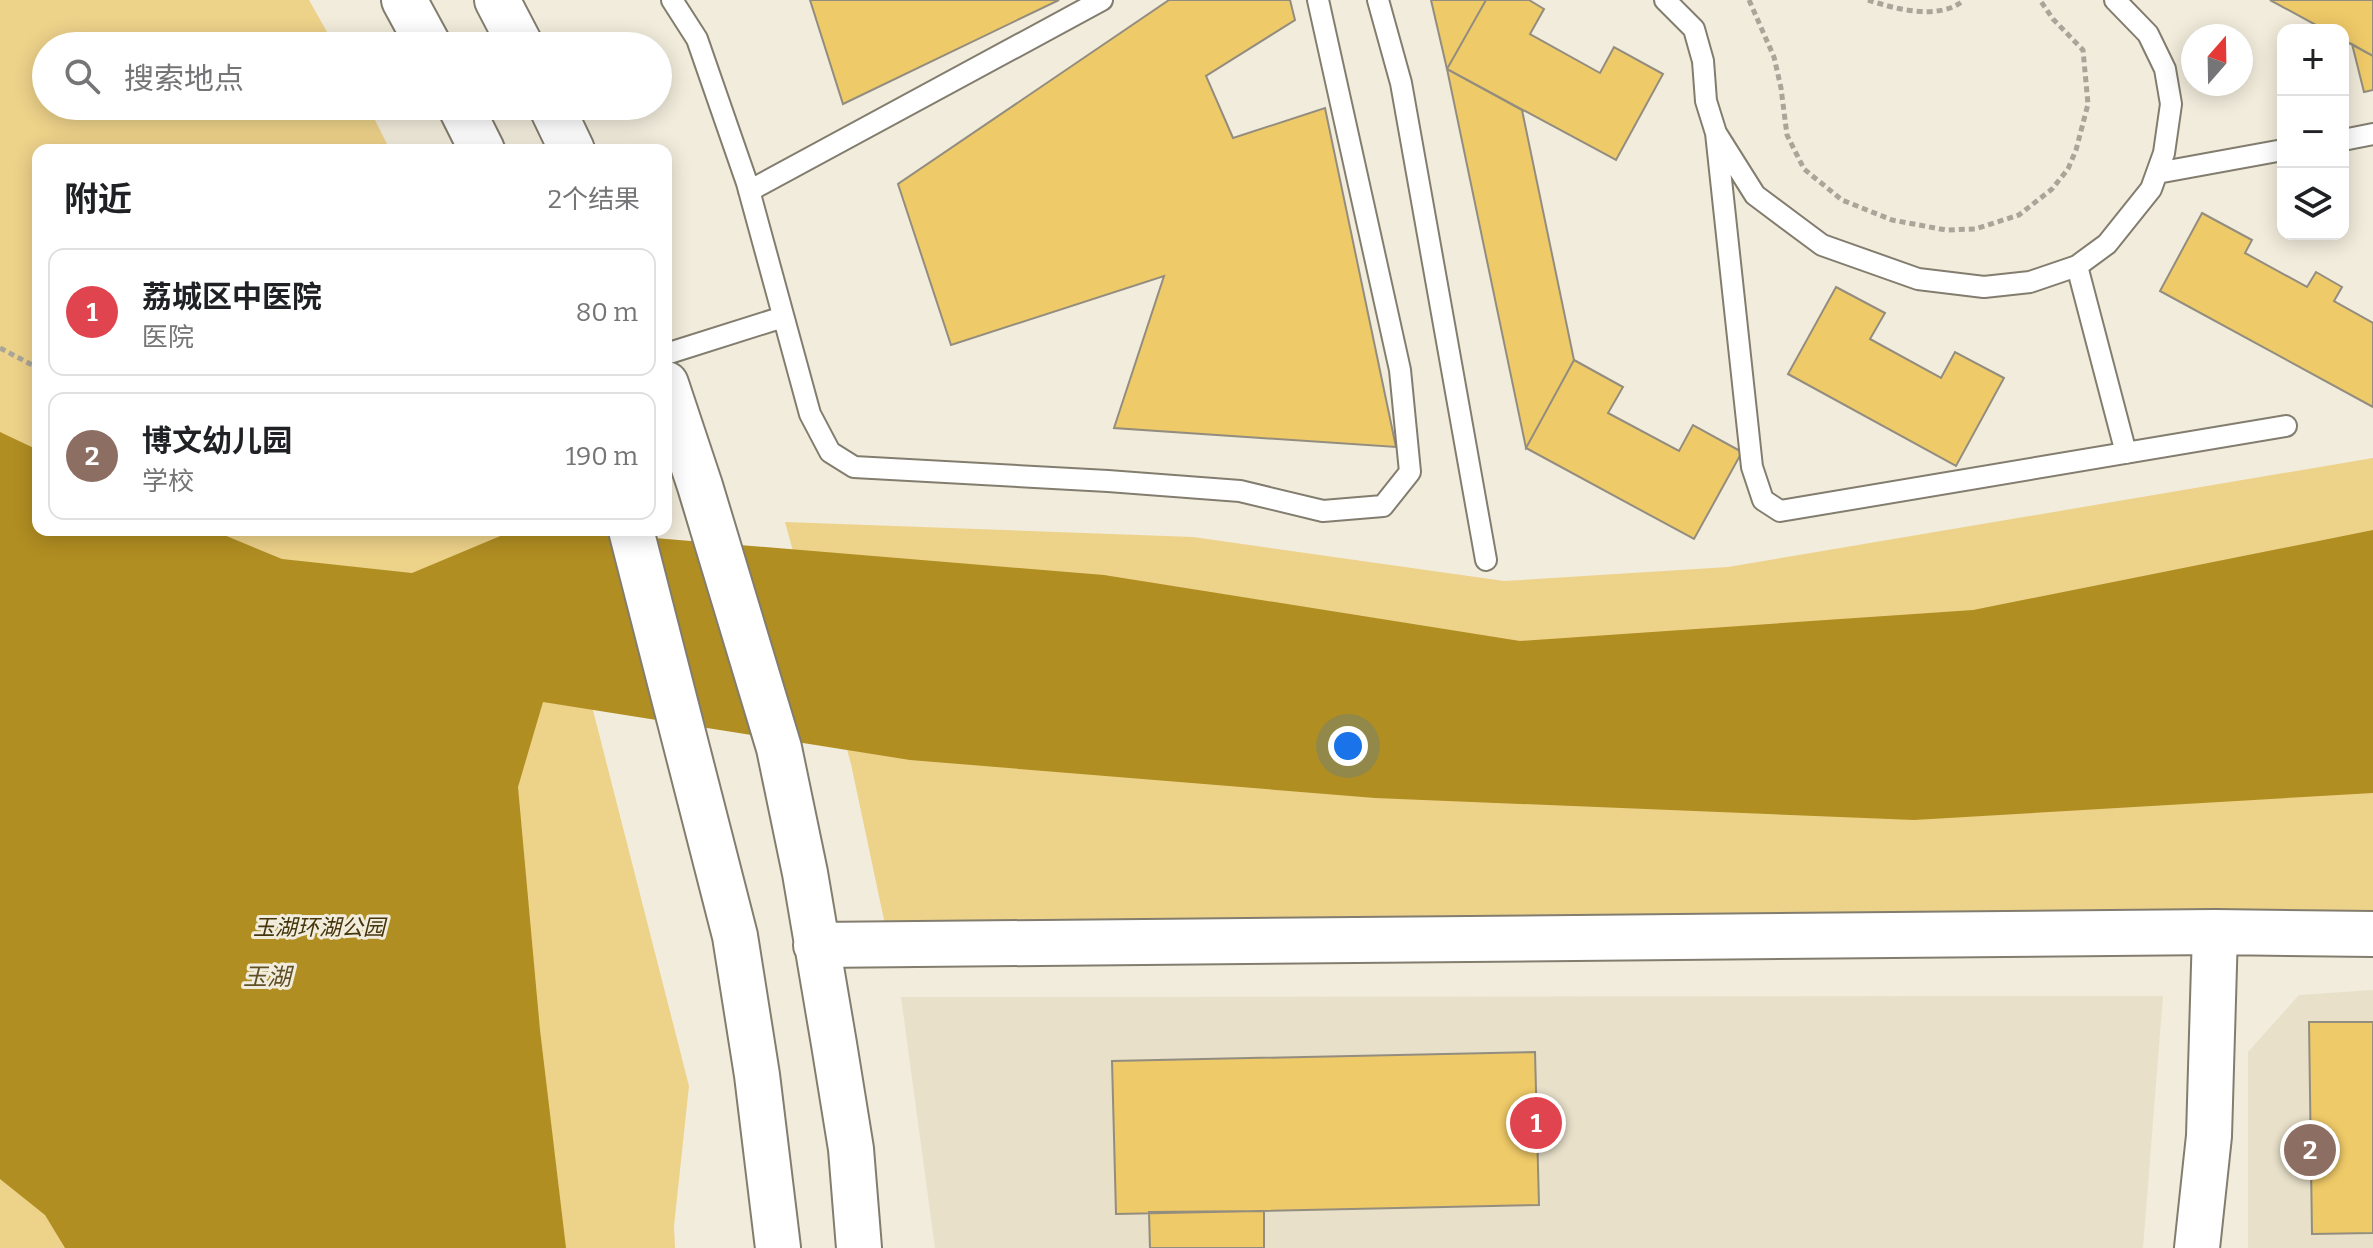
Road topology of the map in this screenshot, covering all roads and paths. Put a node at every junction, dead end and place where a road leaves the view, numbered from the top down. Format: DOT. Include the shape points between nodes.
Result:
graph roads {
  1 [pos="404,0"];
  2 [pos="497,0"];
  3 [pos="672,0"];
  4 [pos="1102,0"];
  5 [pos="1318,0"];
  6 [pos="1378,0"];
  7 [pos="1665,0"];
  8 [pos="1749,0"];
  9 [pos="1868,0"];
  10 [pos="1964,0"];
  11 [pos="2040,0"];
  12 [pos="2115,0"];
  13 [pos="421,32"];
  14 [pos="514,32"];
  15 [pos="467,120"];
  16 [pos="558,120"];
  17 [pos="1716,133"];
  18 [pos="2373,134"];
  19 [pos="2349,139"];
  20 [pos="479,144"];
  21 [pos="569,144"];
  22 [pos="2277,151"];
  23 [pos="2157,173"];
  24 [pos="749,191"];
  25 [pos="2077,266"];
  26 [pos="783,317"];
  27 [pos="0,348"];
  28 [pos="672,352"];
  29 [pos="32,365"];
  30 [pos="672,402"];
  31 [pos="2286,426"];
  32 [pos="2126,453"];
  33 [pos="633,536"];
  34 [pos="1486,560"];
  35 [pos="2215,932"];
  36 [pos="2373,934"];
  37 [pos="816,945"];
  38 [pos="778,1248"];
  39 [pos="859,1248"];
  40 [pos="2197,1248"];
  1 -- 13 [label="street"];
  2 -- 14 [label="street"];
  3 -- 24 [label="lane" via="697,39"];
  4 -- 24 [label="lane"];
  5 -- 26 [label="lane" via="1400,370 1410,472 1383,506 1323,511 1240,491 854,467 830,452 810,414"];
  6 -- 34 [label="lane" via="1401,83"];
  7 -- 17 [label="lane" via="1694,29"];
  8 -- 11 [label="path" via="1774,57 1787,135 1804,169 1842,200 1892,220 1946,230 1975,229 2019,215 2052,189 2076,150 2088,104 2083,50"];
  9 -- 10 [label="path" via="1936,12"];
  12 -- 23 [label="lane" via="2148,34 2165,69 2171,104"];
  15 -- 20 [label="street"];
  16 -- 21 [label="street"];
  17 -- 25 [label="lane" via="1755,195 1822,245 1869,263 1918,279 1984,287 2030,282"];
  17 -- 32 [label="lane" via="1752,467 1763,500 1780,511"];
  18 -- 19 [label="lane"];
  22 -- 23 [label="lane"];
  23 -- 25 [label="lane" via="2133,214 2107,244"];
  24 -- 26 [label="lane"];
  25 -- 32 [label="lane"];
  26 -- 28 [label="lane"];
  27 -- 29 [label="path"];
  30 -- 37 [label="street" via="779,748"];
  31 -- 32 [label="lane"];
  33 -- 38 [label="street" via="735,936"];
  35 -- 36 [label="street"];
  35 -- 37 [label="street"];
  35 -- 40 [label="street" via="2209,1136"];
  37 -- 39 [label="street" via="851,1149"];
}
